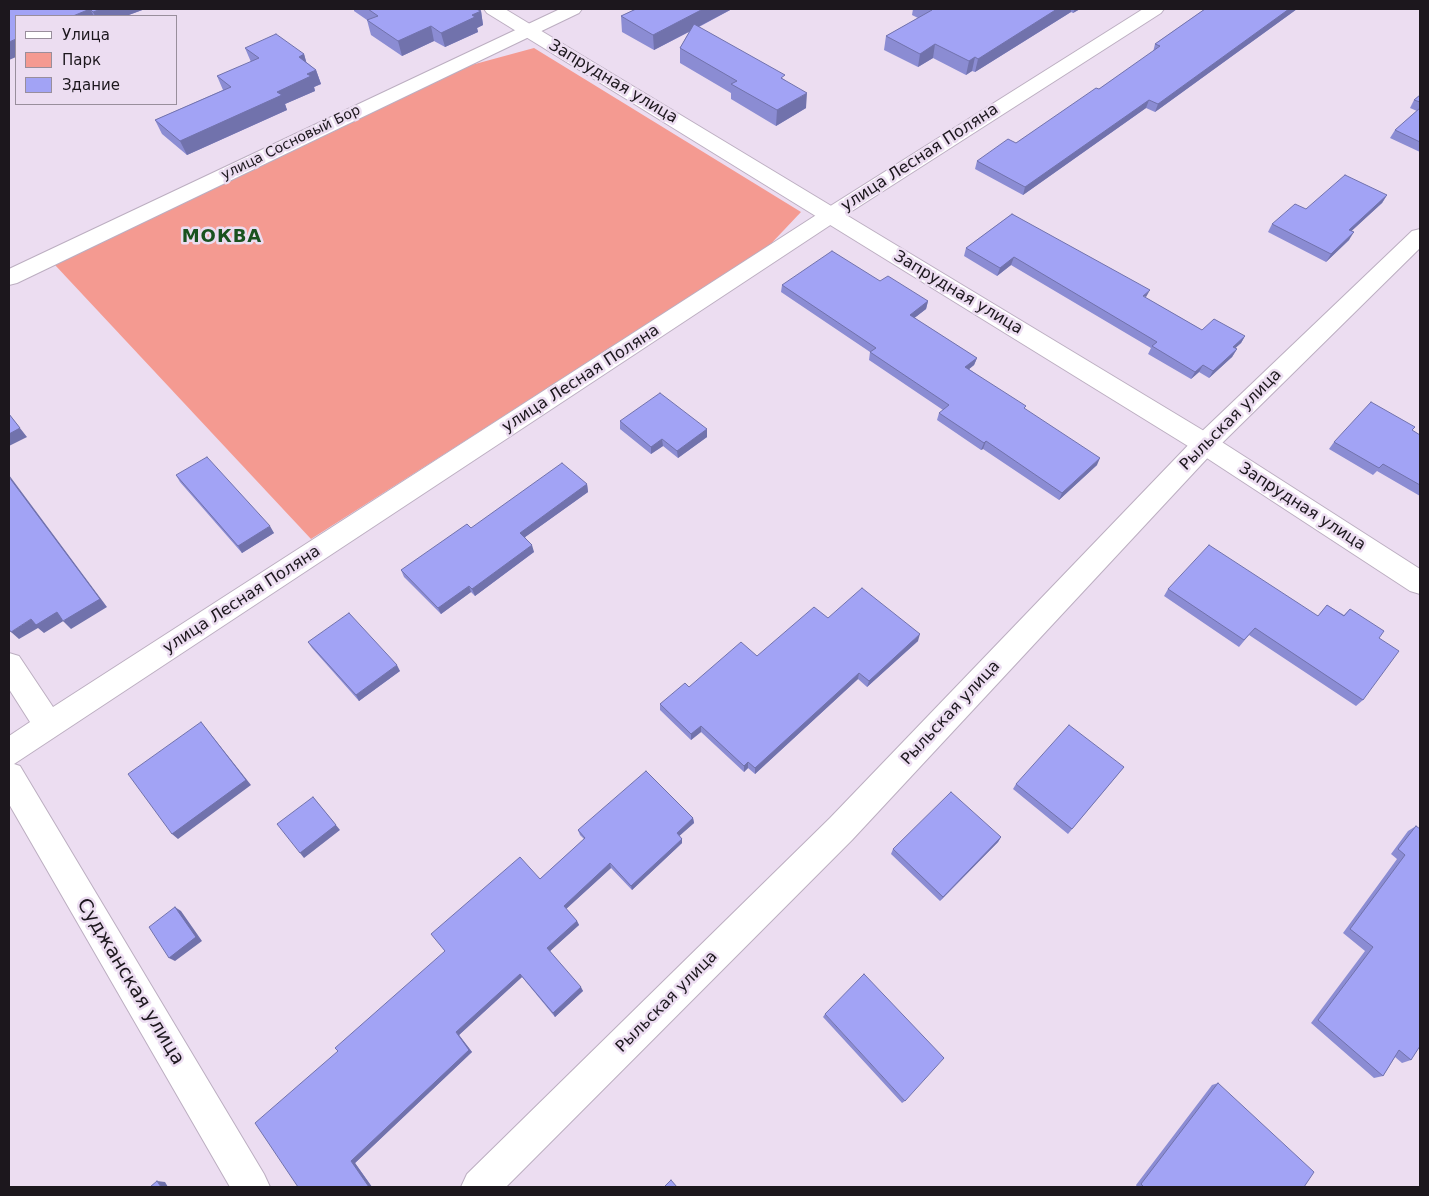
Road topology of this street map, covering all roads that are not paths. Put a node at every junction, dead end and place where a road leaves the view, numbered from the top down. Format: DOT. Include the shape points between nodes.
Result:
graph roads {
  1 [pos="493,9"];
  2 [pos="573,9"];
  3 [pos="1155,9"];
  4 [pos="528,30"];
  5 [pos="831,215"];
  6 [pos="1420,236"];
  7 [pos="9,278"];
  8 [pos="1205,444"];
  9 [pos="1420,583"];
  10 [pos="9,665"];
  11 [pos="49,726"];
  12 [pos="9,752"];
  13 [pos="9,776"];
  14 [pos="251,1187"];
  15 [pos="480,1187"];
  1 -- 4 [label="street, Запрудная улица"];
  2 -- 4 [label="street, улица Сосновый Бор"];
  3 -- 5 [label="street, улица Лесная Поляна"];
  4 -- 5 [label="street, Запрудная улица"];
  4 -- 7 [label="street, улица Сосновый Бор"];
  5 -- 8 [label="street, Запрудная улица"];
  5 -- 11 [label="street, улица Лесная Поляна"];
  6 -- 8 [label="street, Рыльская улица"];
  8 -- 9 [label="street, Запрудная улица"];
  8 -- 15 [label="street, Рыльская улица" via="841,829"];
  10 -- 11 [label="street"];
  11 -- 12 [label="street, улица Лесная Поляна"];
  13 -- 14 [label="street, Суджанская улица"];
}
